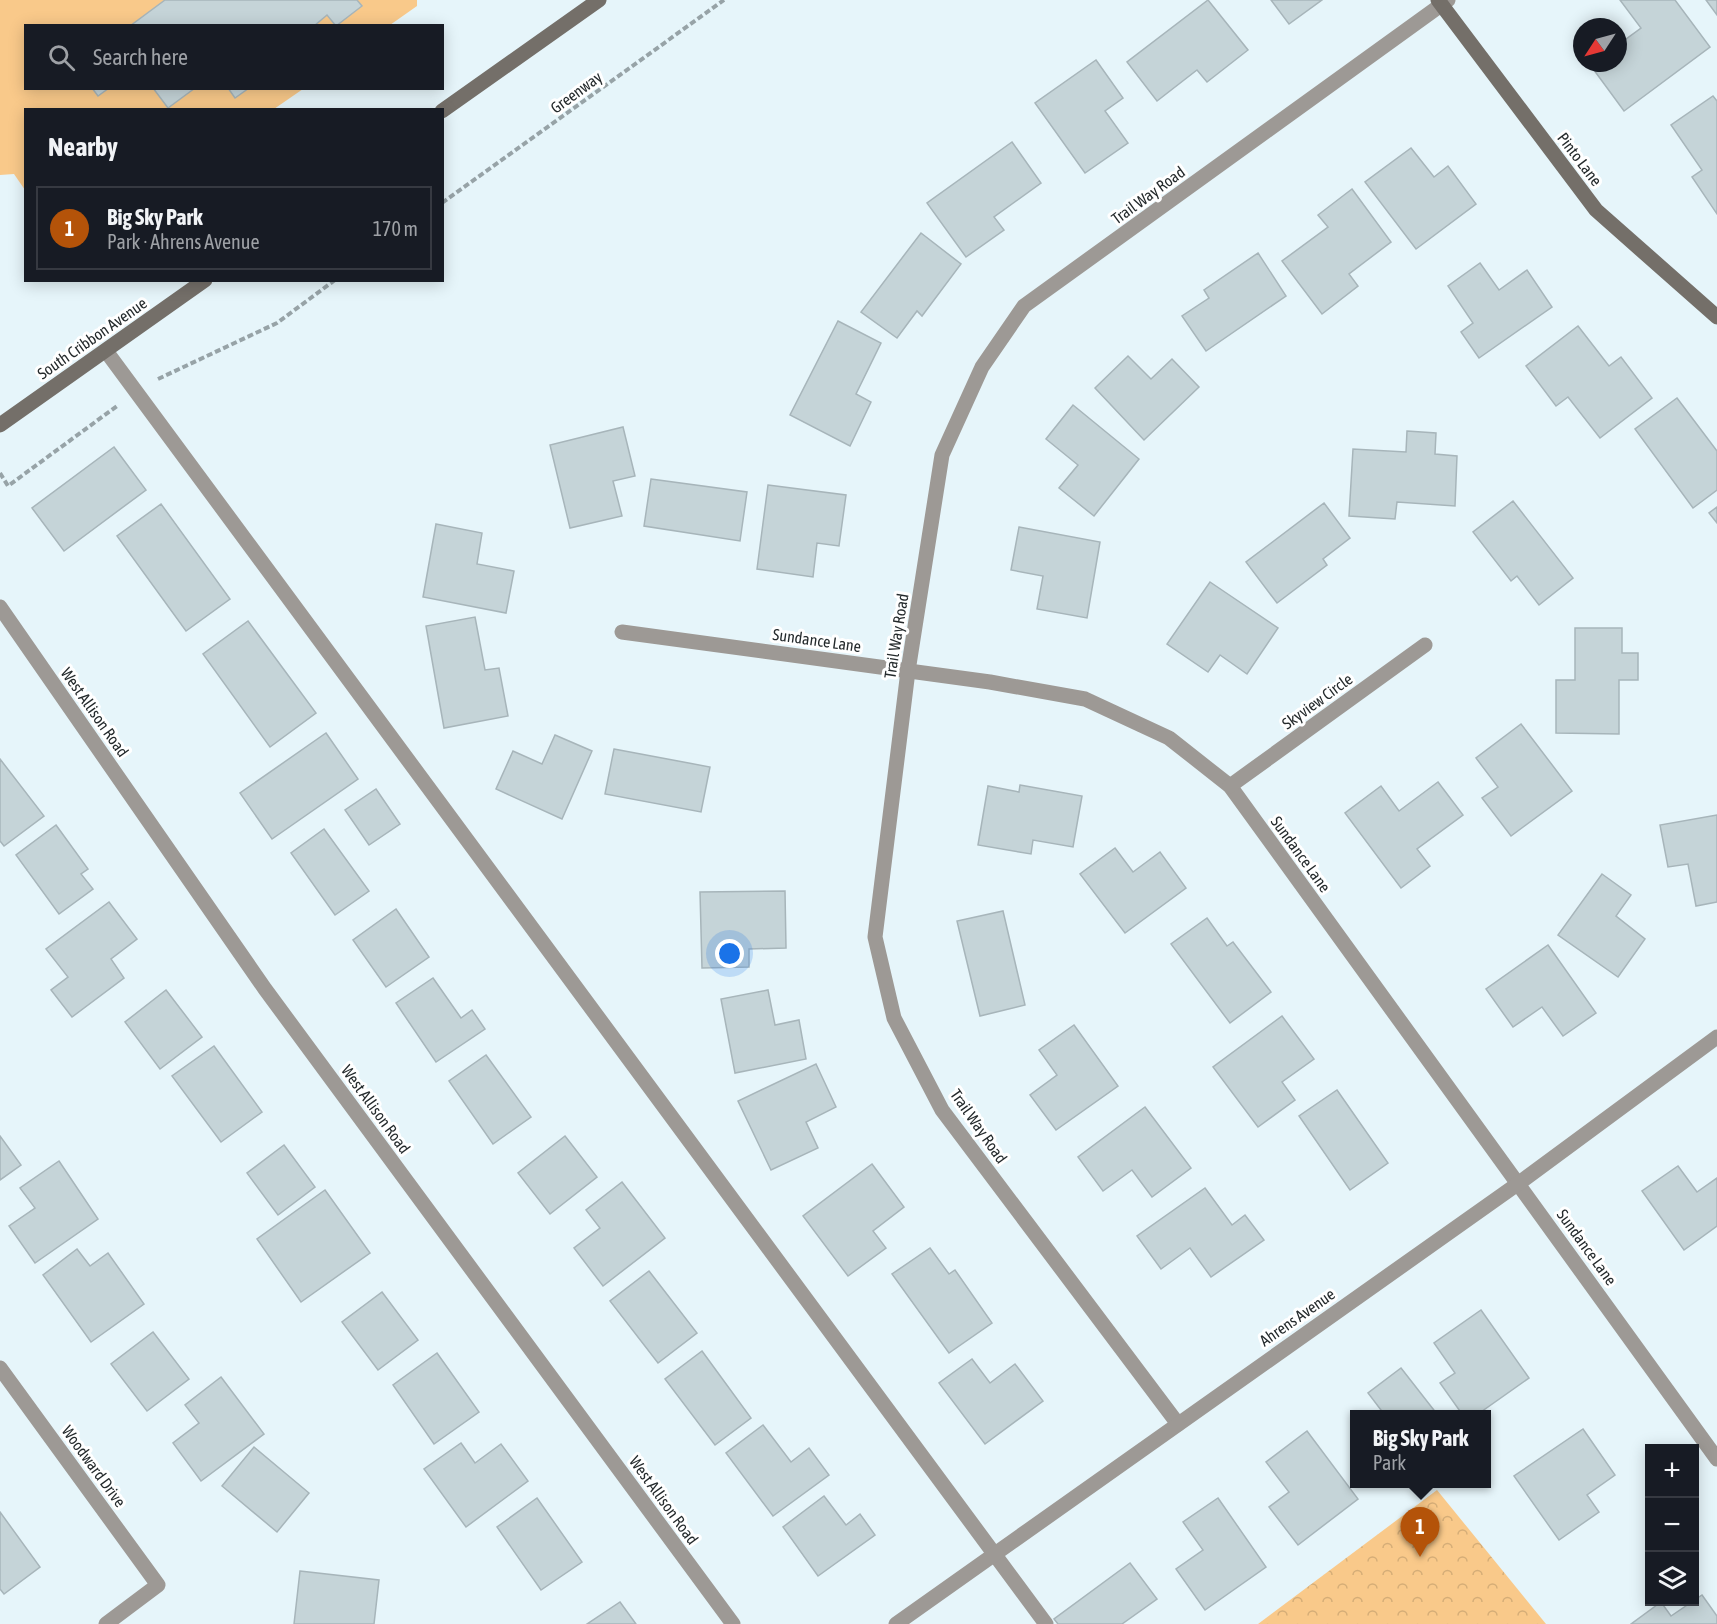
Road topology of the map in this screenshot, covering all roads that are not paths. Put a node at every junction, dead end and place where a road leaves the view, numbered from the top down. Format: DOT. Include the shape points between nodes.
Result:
graph roads {
  1 [pos="599,0"];
  2 [pos="1443,2"];
  3 [pos="444,110"];
  4 [pos="202,282"];
  5 [pos="1717,317"];
  6 [pos="106,351"];
  7 [pos="0,425"];
  8 [pos="0,607"];
  9 [pos="622,632"];
  10 [pos="1425,645"];
  11 [pos="909,671"];
  12 [pos="1230,786"];
  13 [pos="1717,1037"];
  14 [pos="1519,1183"];
  15 [pos="0,1368"];
  16 [pos="1178,1424"];
  17 [pos="1717,1459"];
  18 [pos="994,1554"];
  19 [pos="106,1624"];
  20 [pos="732,1624"];
  21 [pos="896,1624"];
  22 [pos="1046,1624"];
  1 -- 3 [label="street"];
  2 -- 5 [label="street, Pinto Lane" via="1596,210"];
  2 -- 11 [label="street, Trail Way Road" via="1024,306 982,367 942,455"];
  4 -- 6 [label="street, South Cribbon Avenue"];
  6 -- 7 [label="street, South Cribbon Avenue"];
  6 -- 18 [label="street"];
  8 -- 20 [label="street, West Allison Road" via="265,989"];
  9 -- 11 [label="street, Sundance Lane"];
  10 -- 12 [label="street, Skyview Circle"];
  11 -- 12 [label="street, Sundance Lane" via="1085,699 1169,738"];
  11 -- 16 [label="street, Trail Way Road" via="875,937 894,1018 942,1110"];
  12 -- 14 [label="street, Sundance Lane"];
  13 -- 14 [label="street, Ahrens Avenue"];
  14 -- 16 [label="street, Ahrens Avenue"];
  14 -- 17 [label="street, Sundance Lane"];
  15 -- 19 [label="street, Woodward Drive" via="158,1585"];
  16 -- 18 [label="street, Ahrens Avenue"];
  18 -- 21 [label="street, Ahrens Avenue"];
  18 -- 22 [label="street"];
}
